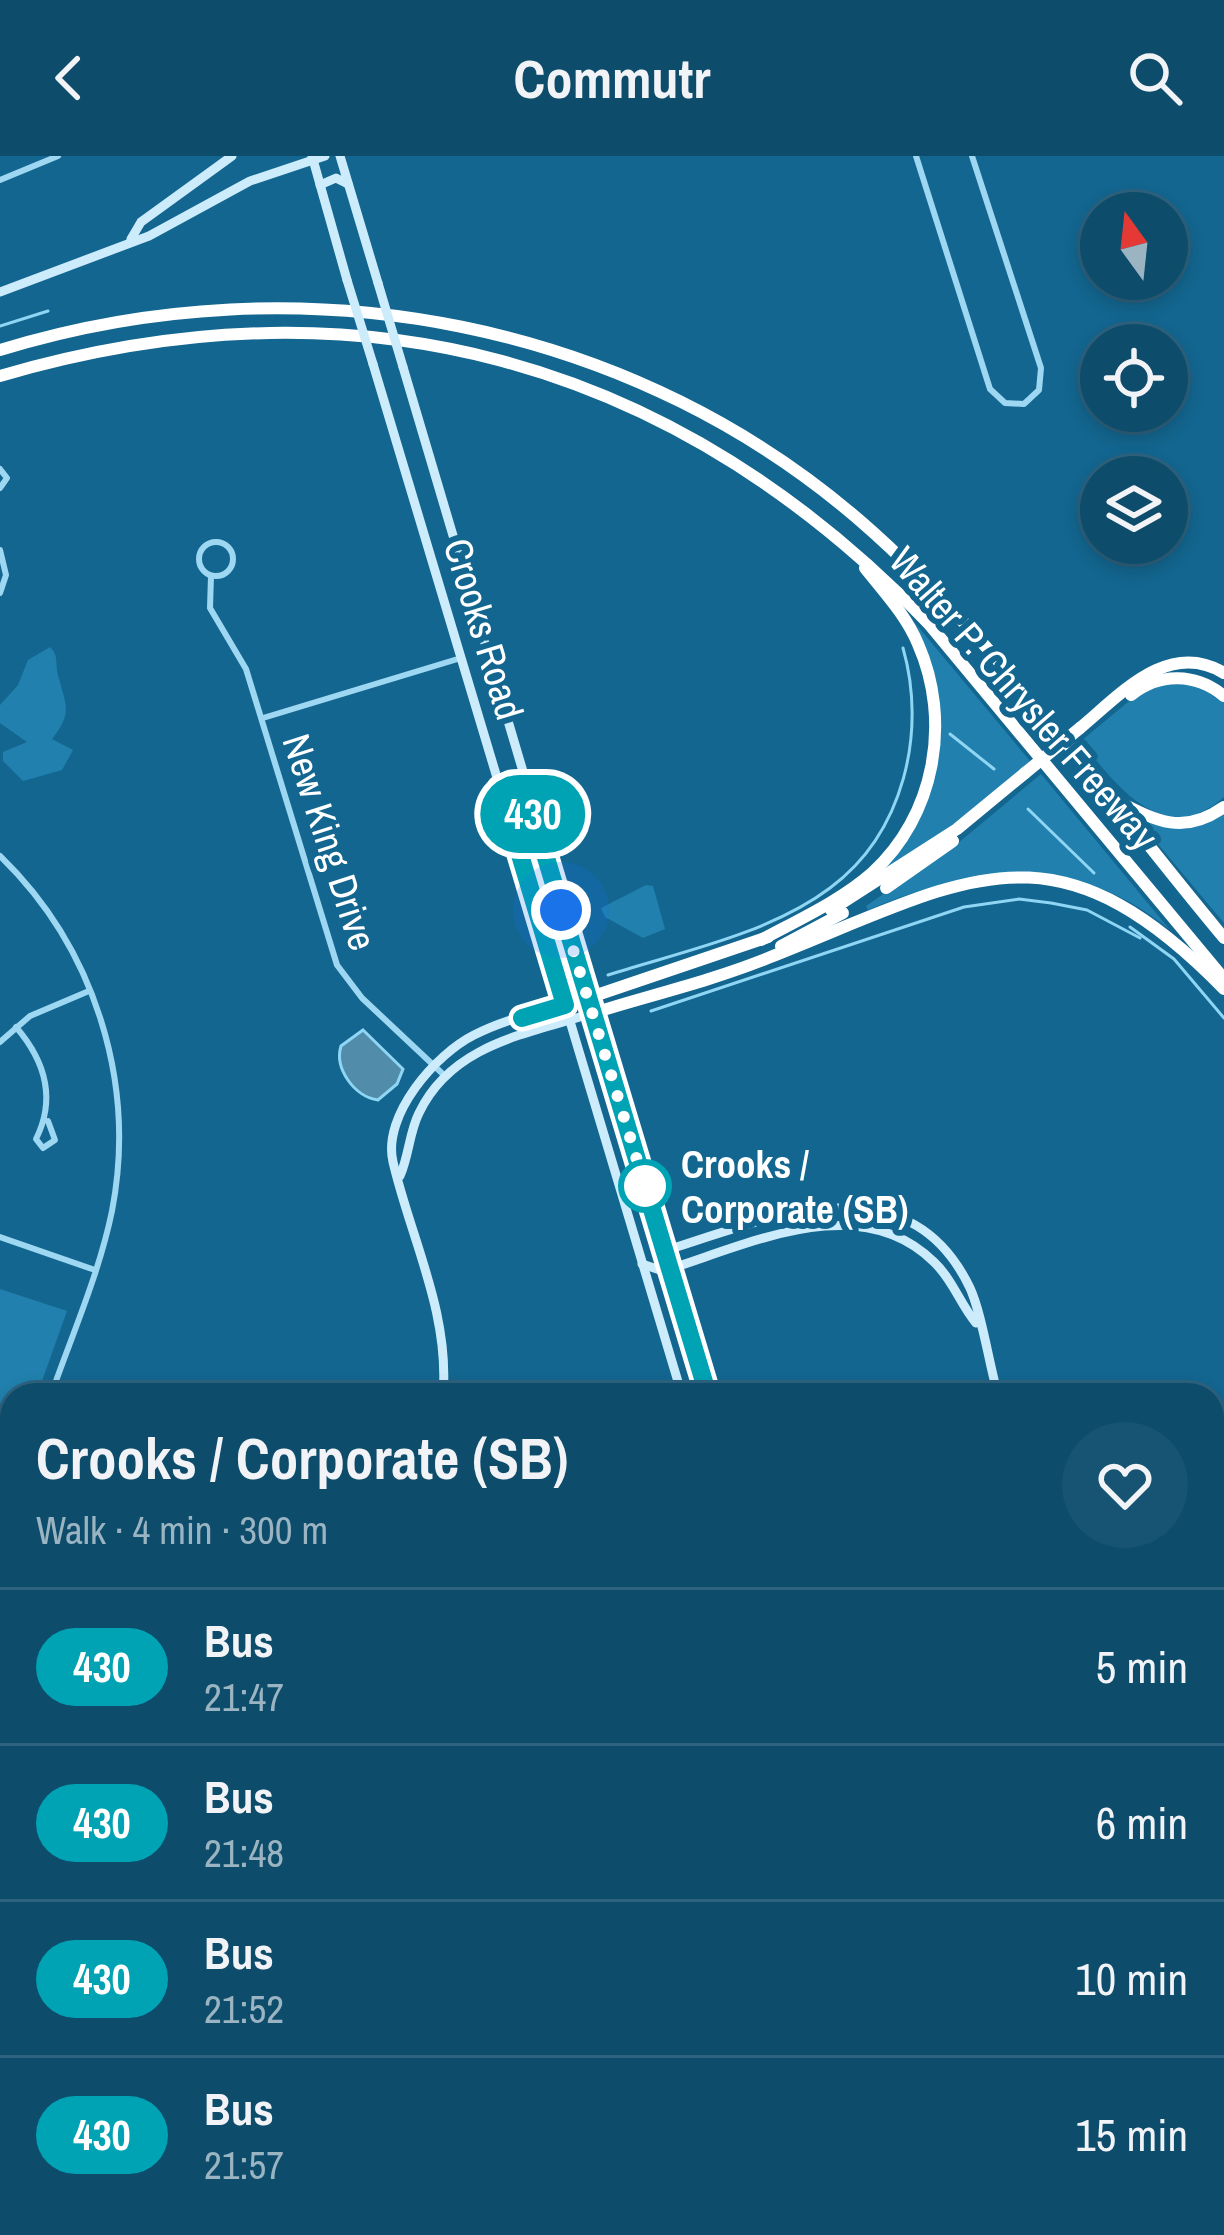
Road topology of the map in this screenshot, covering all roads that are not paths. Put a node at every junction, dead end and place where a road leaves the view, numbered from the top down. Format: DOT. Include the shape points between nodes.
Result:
graph roads {
  1 [pos="58,156"];
  2 [pos="232,156"];
  3 [pos="326,156"];
  4 [pos="340,156"];
  5 [pos="916,156"];
  6 [pos="972,156"];
  7 [pos="313,158"];
  8 [pos="200,176"];
  9 [pos="0,180"];
  10 [pos="348,184"];
  11 [pos="320,185"];
  12 [pos="206,203"];
  13 [pos="131,238"];
  14 [pos="0,292"];
  15 [pos="0,350"];
  16 [pos="0,376"];
  17 [pos="0,469"];
  18 [pos="0,488"];
  19 [pos="838,535"];
  20 [pos="0,550"];
  21 [pos="212,576"];
  22 [pos="0,593"];
  23 [pos="468,596"];
  24 [pos="443,597"];
  25 [pos="484,652"];
  26 [pos="460,656"];
  27 [pos="1224,673"];
  28 [pos="1224,696"];
  29 [pos="262,719"];
  30 [pos="1082,731"];
  31 [pos="487,747"];
  32 [pos="513,748"];
  33 [pos="1027,776"];
  34 [pos="500,788"];
  35 [pos="525,788"];
  36 [pos="1108,796"];
  37 [pos="1224,806"];
  38 [pos="0,856"];
  39 [pos="1224,938"];
  40 [pos="761,940"];
  41 [pos="727,974"];
  42 [pos="1224,979"];
  43 [pos="1224,989"];
  44 [pos="91,991"];
  45 [pos="588,998"];
  46 [pos="565,1005"];
  47 [pos="592,1013"];
  48 [pos="569,1020"];
  49 [pos="16,1027"];
  50 [pos="0,1042"];
  51 [pos="434,1066"];
  52 [pos="446,1076"];
  53 [pos="590,1090"];
  54 [pos="616,1090"];
  55 [pos="48,1121"];
  56 [pos="399,1126"];
  57 [pos="412,1130"];
  58 [pos="400,1176"];
  59 [pos="762,1221"];
  60 [pos="745,1227"];
  61 [pos="0,1237"];
  62 [pos="762,1241"];
  63 [pos="743,1247"];
  64 [pos="664,1251"];
  65 [pos="643,1264"];
  66 [pos="670,1269"];
  67 [pos="95,1270"];
  68 [pos="977,1325"];
  69 [pos="55,1383"];
  70 [pos="443,1383"];
  71 [pos="678,1383"];
  72 [pos="704,1383"];
  73 [pos="994,1383"];
  1 -- 9 [label="street"];
  2 -- 8 [label="main road"];
  3 -- 7 [label="main road"];
  4 -- 10 [label="main road, Crooks Road"];
  5 -- 6 [label="street" via="990,389 1005,403 1024,404 1039,390 1041,368"];
  7 -- 11 [label="main road, Crooks Road"];
  7 -- 12 [label="main road"];
  8 -- 12 [label="main road"];
  8 -- 13 [label="main road"];
  10 -- 11 [label="main road" via="336,178"];
  10 -- 23 [label="main road, Crooks Road, bridge"];
  11 -- 24 [label="main road, Crooks Road, bridge"];
  12 -- 13 [label="main road"];
  13 -- 14 [label="main road" via="80,266"];
  15 -- 36 [label="highway, Walter P. Chrysler Freeway" via="156,314 305,306 470,326 642,382 782,460 873,532 971,633"];
  16 -- 19 [label="highway, Walter P. Chrysler Freeway" via="116,346 239,331 381,337 501,359 571,381 690,436"];
  17 -- 18 [label="street" via="7,478"];
  19 -- 40 [label="highway" via="918,643 934,697 934,754 918,808 882,863"];
  19 -- 42 [label="highway, Walter P. Chrysler Freeway" via="928,623"];
  20 -- 22 [label="street"];
  21 -- 21 [label="street" via="232,561 219,542 200,554"];
  21 -- 29 [label="street" via="210,608 243,660"];
  23 -- 24 [label="main road" via="454,603"];
  23 -- 25 [label="main road, Crooks Road"];
  24 -- 26 [label="main road, Crooks Road"];
  25 -- 26 [label="main road" via="471,648"];
  25 -- 32 [label="main road, Crooks Road"];
  26 -- 29 [label="street, New King Drive"];
  26 -- 31 [label="main road, Crooks Road"];
  27 -- 30 [label="highway" via="1196,663 1156,668"];
  28 -- 30 [label="highway" via="1192,679 1160,680"];
  29 -- 51 [label="street, New King Drive" via="338,965"];
  30 -- 33 [label="highway, bridge"];
  31 -- 32 [label="main road"];
  31 -- 34 [label="main road, Crooks Road"];
  32 -- 35 [label="main road, Crooks Road"];
  33 -- 40 [label="highway" via="878,884"];
  33 -- 41 [label="highway" via="911,872"];
  34 -- 35 [label="main road"];
  34 -- 46 [label="main road, Crooks Road"];
  35 -- 45 [label="main road, Crooks Road"];
  36 -- 37 [label="highway" via="1171,825"];
  36 -- 39 [label="highway, Walter P. Chrysler Freeway"];
  38 -- 44 [label="street" via="44,906"];
  40 -- 45 [label="highway"];
  41 -- 43 [label="highway" via="937,888 1028,878 1081,887 1131,909"];
  41 -- 47 [label="highway"];
  44 -- 49 [label="street"];
  44 -- 67 [label="street" via="111,1057 119,1128 111,1212"];
  45 -- 46 [label="main road"];
  45 -- 47 [label="main road, Crooks Road"];
  46 -- 48 [label="main road, Crooks Road"];
  46 -- 51 [label="main road" via="477,1034"];
  47 -- 48 [label="main road"];
  47 -- 54 [label="main road, Crooks Road"];
  48 -- 52 [label="main road" via="491,1044"];
  48 -- 53 [label="main road, Crooks Road"];
  49 -- 50 [label="street"];
  49 -- 55 [label="street" via="41,1067"];
  51 -- 52 [label="street, New King Drive"];
  51 -- 56 [label="main road"];
  52 -- 57 [label="main road"];
  53 -- 54 [label="main road"];
  53 -- 65 [label="main road, Crooks Road"];
  54 -- 64 [label="main road, Crooks Road"];
  56 -- 57 [label="main road"];
  56 -- 58 [label="main road" via="393,1161"];
  57 -- 58 [label="main road"];
  58 -- 70 [label="main road" via="440,1319"];
  59 -- 60 [label="main road"];
  59 -- 62 [label="main road"];
  59 -- 68 [label="main road" via="838,1205 902,1220 961,1271"];
  60 -- 63 [label="main road"];
  60 -- 64 [label="main road"];
  61 -- 67 [label="street"];
  62 -- 63 [label="main road"];
  62 -- 68 [label="main road" via="836,1224 892,1234 943,1271"];
  63 -- 66 [label="main road"];
  64 -- 66 [label="main road, Crooks Road"];
  65 -- 66 [label="main road"];
  65 -- 71 [label="main road, Crooks Road"];
  66 -- 72 [label="main road, Crooks Road"];
  67 -- 69 [label="street"];
  68 -- 73 [label="main road"];
}
